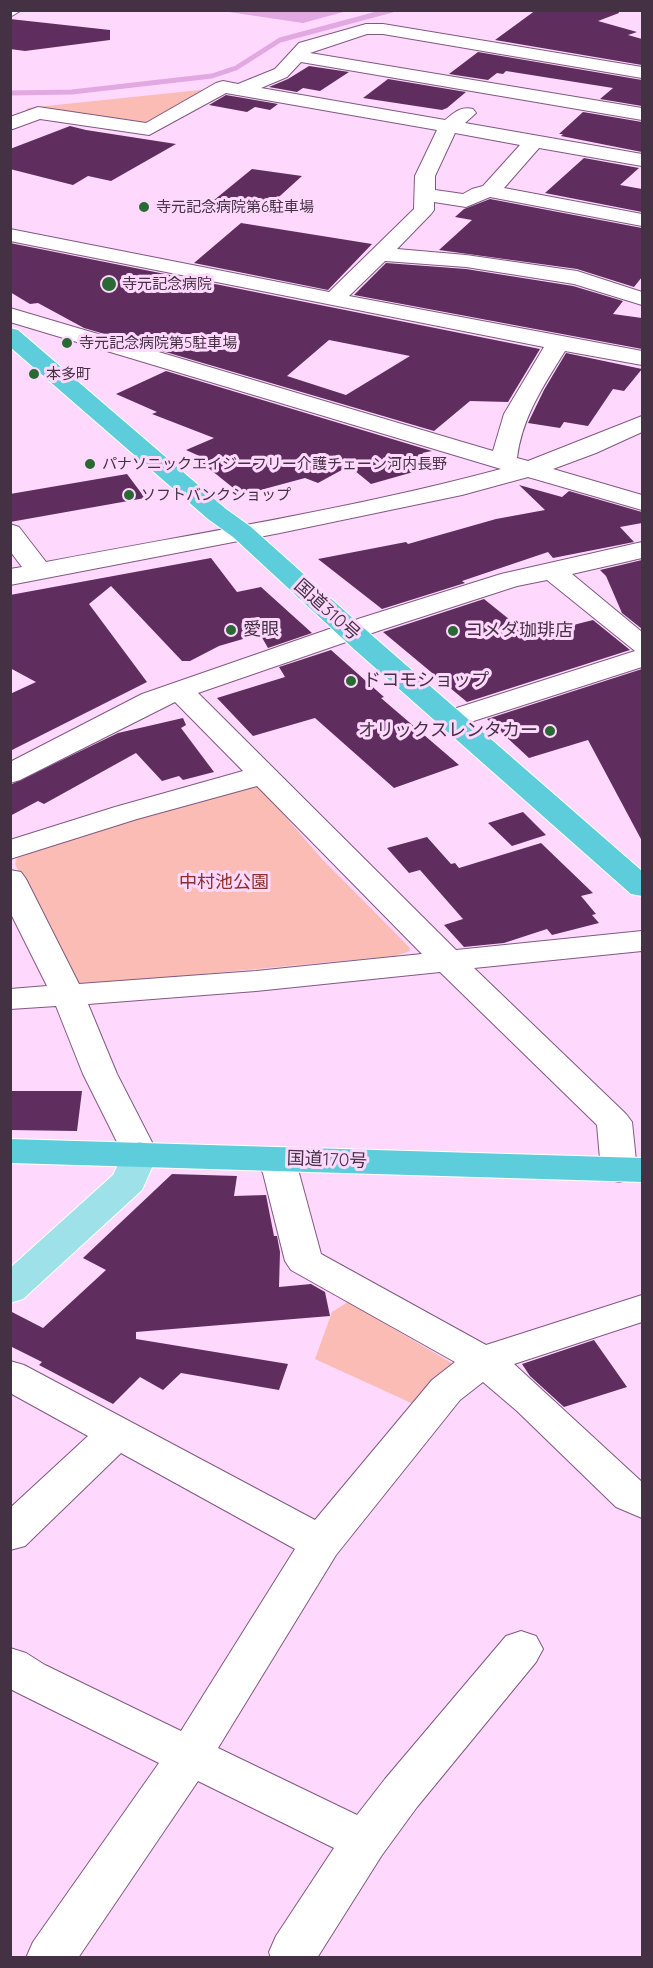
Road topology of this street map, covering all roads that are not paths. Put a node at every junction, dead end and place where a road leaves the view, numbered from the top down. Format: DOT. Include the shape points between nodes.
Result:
graph roads {
  1 [pos="536,54"];
  2 [pos="297,56"];
  3 [pos="642,72"];
  4 [pos="242,88"];
  5 [pos="494,89"];
  6 [pos="642,114"];
  7 [pos="10,124"];
  8 [pos="449,126"];
  9 [pos="534,141"];
  10 [pos="642,159"];
  11 [pos="490,191"];
  12 [pos="424,194"];
  13 [pos="637,219"];
  14 [pos="10,235"];
  15 [pos="609,238"];
  16 [pos="379,254"];
  17 [pos="10,298"];
  18 [pos="642,299"];
  19 [pos="333,300"];
  20 [pos="10,307"];
  21 [pos="10,315"];
  22 [pos="10,335"];
  23 [pos="558,343"];
  24 [pos="642,358"];
  25 [pos="642,423"];
  26 [pos="504,461"];
  27 [pos="529,468"];
  28 [pos="642,503"];
  29 [pos="10,531"];
  30 [pos="242,532"];
  31 [pos="642,550"];
  32 [pos="551,570"];
  33 [pos="39,571"];
  34 [pos="10,577"];
  35 [pos="352,631"];
  36 [pos="642,645"];
  37 [pos="642,658"];
  38 [pos="180,691"];
  39 [pos="451,719"];
  40 [pos="10,774"];
  41 [pos="262,775"];
  42 [pos="10,850"];
  43 [pos="10,879"];
  44 [pos="642,886"];
  45 [pos="642,941"];
  46 [pos="447,960"];
  47 [pos="68,995"];
  48 [pos="10,999"];
  49 [pos="10,1151"];
  50 [pos="140,1154"];
  51 [pos="272,1159"];
  52 [pos="631,1170"];
  53 [pos="10,1290"];
  54 [pos="642,1308"];
  55 [pos="484,1361"];
  56 [pos="10,1375"];
  57 [pos="117,1433"];
  58 [pos="642,1502"];
  59 [pos="10,1534"];
  60 [pos="321,1543"];
  61 [pos="521,1648"];
  62 [pos="10,1666"];
  63 [pos="189,1757"];
  64 [pos="365,1841"];
  65 [pos="294,1952"];
  66 [pos="50,1958"];
  1 -- 2 [label="street" via="366,29 305,47"];
  1 -- 3 [label="street"];
  1 -- 5 [label="street"];
  2 -- 4 [label="street" via="281,73"];
  2 -- 5 [label="street"];
  4 -- 7 [label="street" via="216,90 149,129 38,113"];
  4 -- 8 [label="street"];
  5 -- 6 [label="street"];
  5 -- 8 [label="street"];
  8 -- 9 [label="street"];
  8 -- 12 [label="street" via="425,176"];
  9 -- 10 [label="street"];
  9 -- 11 [label="street"];
  11 -- 12 [label="street" via="466,201"];
  11 -- 13 [label="street"];
  12 -- 16 [label="street" via="424,210"];
  13 -- 15 [label="street"];
  14 -- 19 [label="street"];
  16 -- 18 [label="street" via="466,261 577,278"];
  16 -- 19 [label="street"];
  17 -- 20 [label="street"];
  19 -- 23 [label="street"];
  21 -- 26 [label="street"];
  22 -- 30 [label="highway, 国道310号"];
  23 -- 24 [label="street"];
  23 -- 26 [label="street" via="519,408 505,445"];
  25 -- 27 [label="street"];
  26 -- 27 [label="street"];
  27 -- 28 [label="street"];
  27 -- 30 [label="street" via="462,487"];
  29 -- 33 [label="street"];
  30 -- 33 [label="street"];
  30 -- 35 [label="highway, 国道310号"];
  31 -- 32 [label="street"];
  32 -- 35 [label="street"];
  32 -- 36 [label="street"];
  33 -- 34 [label="street"];
  35 -- 38 [label="street"];
  35 -- 39 [label="highway, 国道310号"];
  37 -- 39 [label="street"];
  38 -- 40 [label="street" via="152,700"];
  38 -- 41 [label="street"];
  39 -- 44 [label="highway, 国道310号"];
  41 -- 42 [label="street"];
  41 -- 46 [label="street"];
  43 -- 47 [label="street"];
  45 -- 46 [label="street"];
  46 -- 47 [label="street" via="256,981"];
  46 -- 52 [label="street" via="614,1122"];
  47 -- 48 [label="street"];
  47 -- 50 [label="street" via="100,1074"];
  49 -- 50 [label="highway, 国道170号"];
  50 -- 51 [label="highway, 国道170号"];
  50 -- 53 [label="main road" via="129,1181"];
  51 -- 52 [label="highway, 国道170号"];
  51 -- 55 [label="street" via="281,1173 304,1261"];
  54 -- 55 [label="street"];
  55 -- 58 [label="street"];
  55 -- 60 [label="street" via="446,1390"];
  56 -- 57 [label="street"];
  57 -- 59 [label="street"];
  57 -- 60 [label="street"];
  60 -- 63 [label="street"];
  61 -- 64 [label="street"];
  62 -- 63 [label="street"];
  63 -- 64 [label="street"];
  63 -- 66 [label="street"];
  64 -- 65 [label="street"];
}
